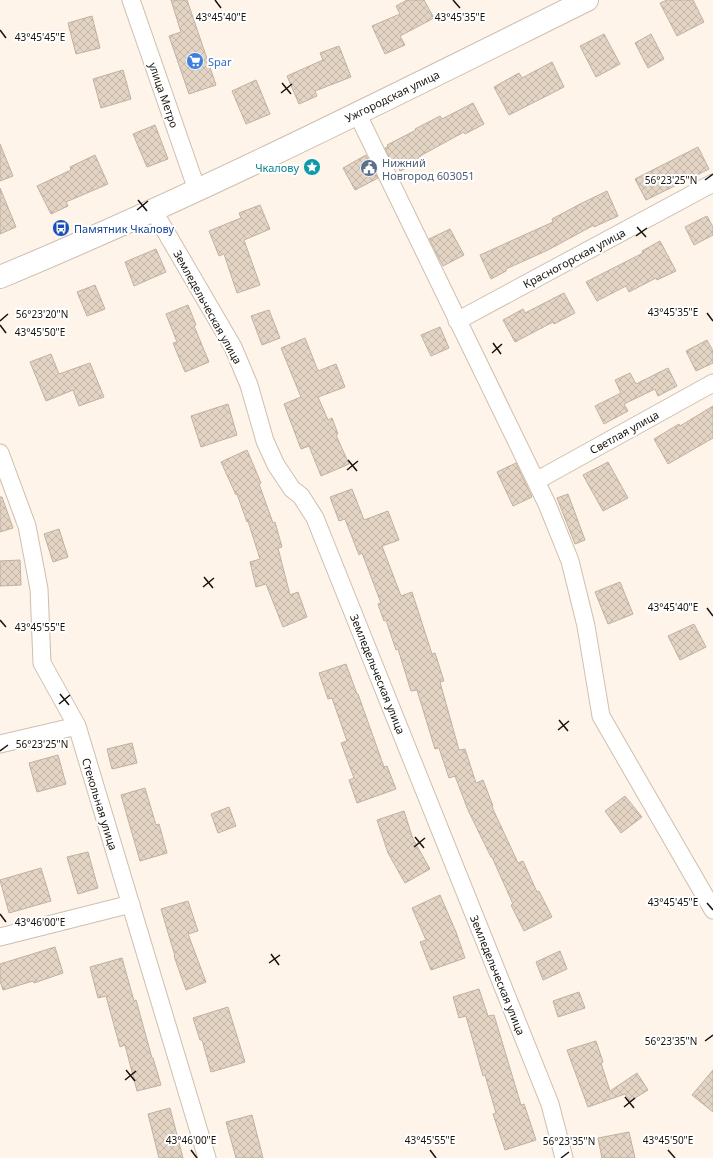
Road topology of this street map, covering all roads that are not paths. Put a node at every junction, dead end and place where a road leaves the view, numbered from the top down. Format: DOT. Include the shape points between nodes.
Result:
graph roads {
  1 [pos="132,0"];
  2 [pos="586,0"];
  3 [pos="357,113"];
  4 [pos="713,183"];
  5 [pos="197,190"];
  6 [pos="153,210"];
  7 [pos="0,277"];
  8 [pos="457,321"];
  9 [pos="713,383"];
  10 [pos="0,453"];
  11 [pos="536,481"];
  12 [pos="76,726"];
  13 [pos="0,744"];
  14 [pos="130,904"];
  15 [pos="713,910"];
  16 [pos="0,937"];
  17 [pos="207,1158"];
  18 [pos="564,1158"];
  1 -- 5 [label="street, улица Метро"];
  2 -- 3 [label="main road, Ужгородская улица"];
  3 -- 5 [label="main road, Ужгородская улица"];
  3 -- 8 [label="street"];
  4 -- 8 [label="street, Красногорская улица"];
  5 -- 6 [label="main road, Ужгородская улица"];
  6 -- 7 [label="main road, Ужгородская улица"];
  6 -- 18 [label="street, Земледельческая улица" via="233,347 249,385 265,442 276,465 315,518 550,1104"];
  8 -- 11 [label="street"];
  9 -- 11 [label="street, Светлая улица"];
  10 -- 12 [label="street, Стекольная улица" via="27,526 39,589 42,663"];
  11 -- 15 [label="street" via="570,561 586,626 602,716"];
  12 -- 13 [label="street"];
  12 -- 14 [label="street, Стекольная улица"];
  14 -- 16 [label="street"];
  14 -- 17 [label="street, Стекольная улица"];
}
